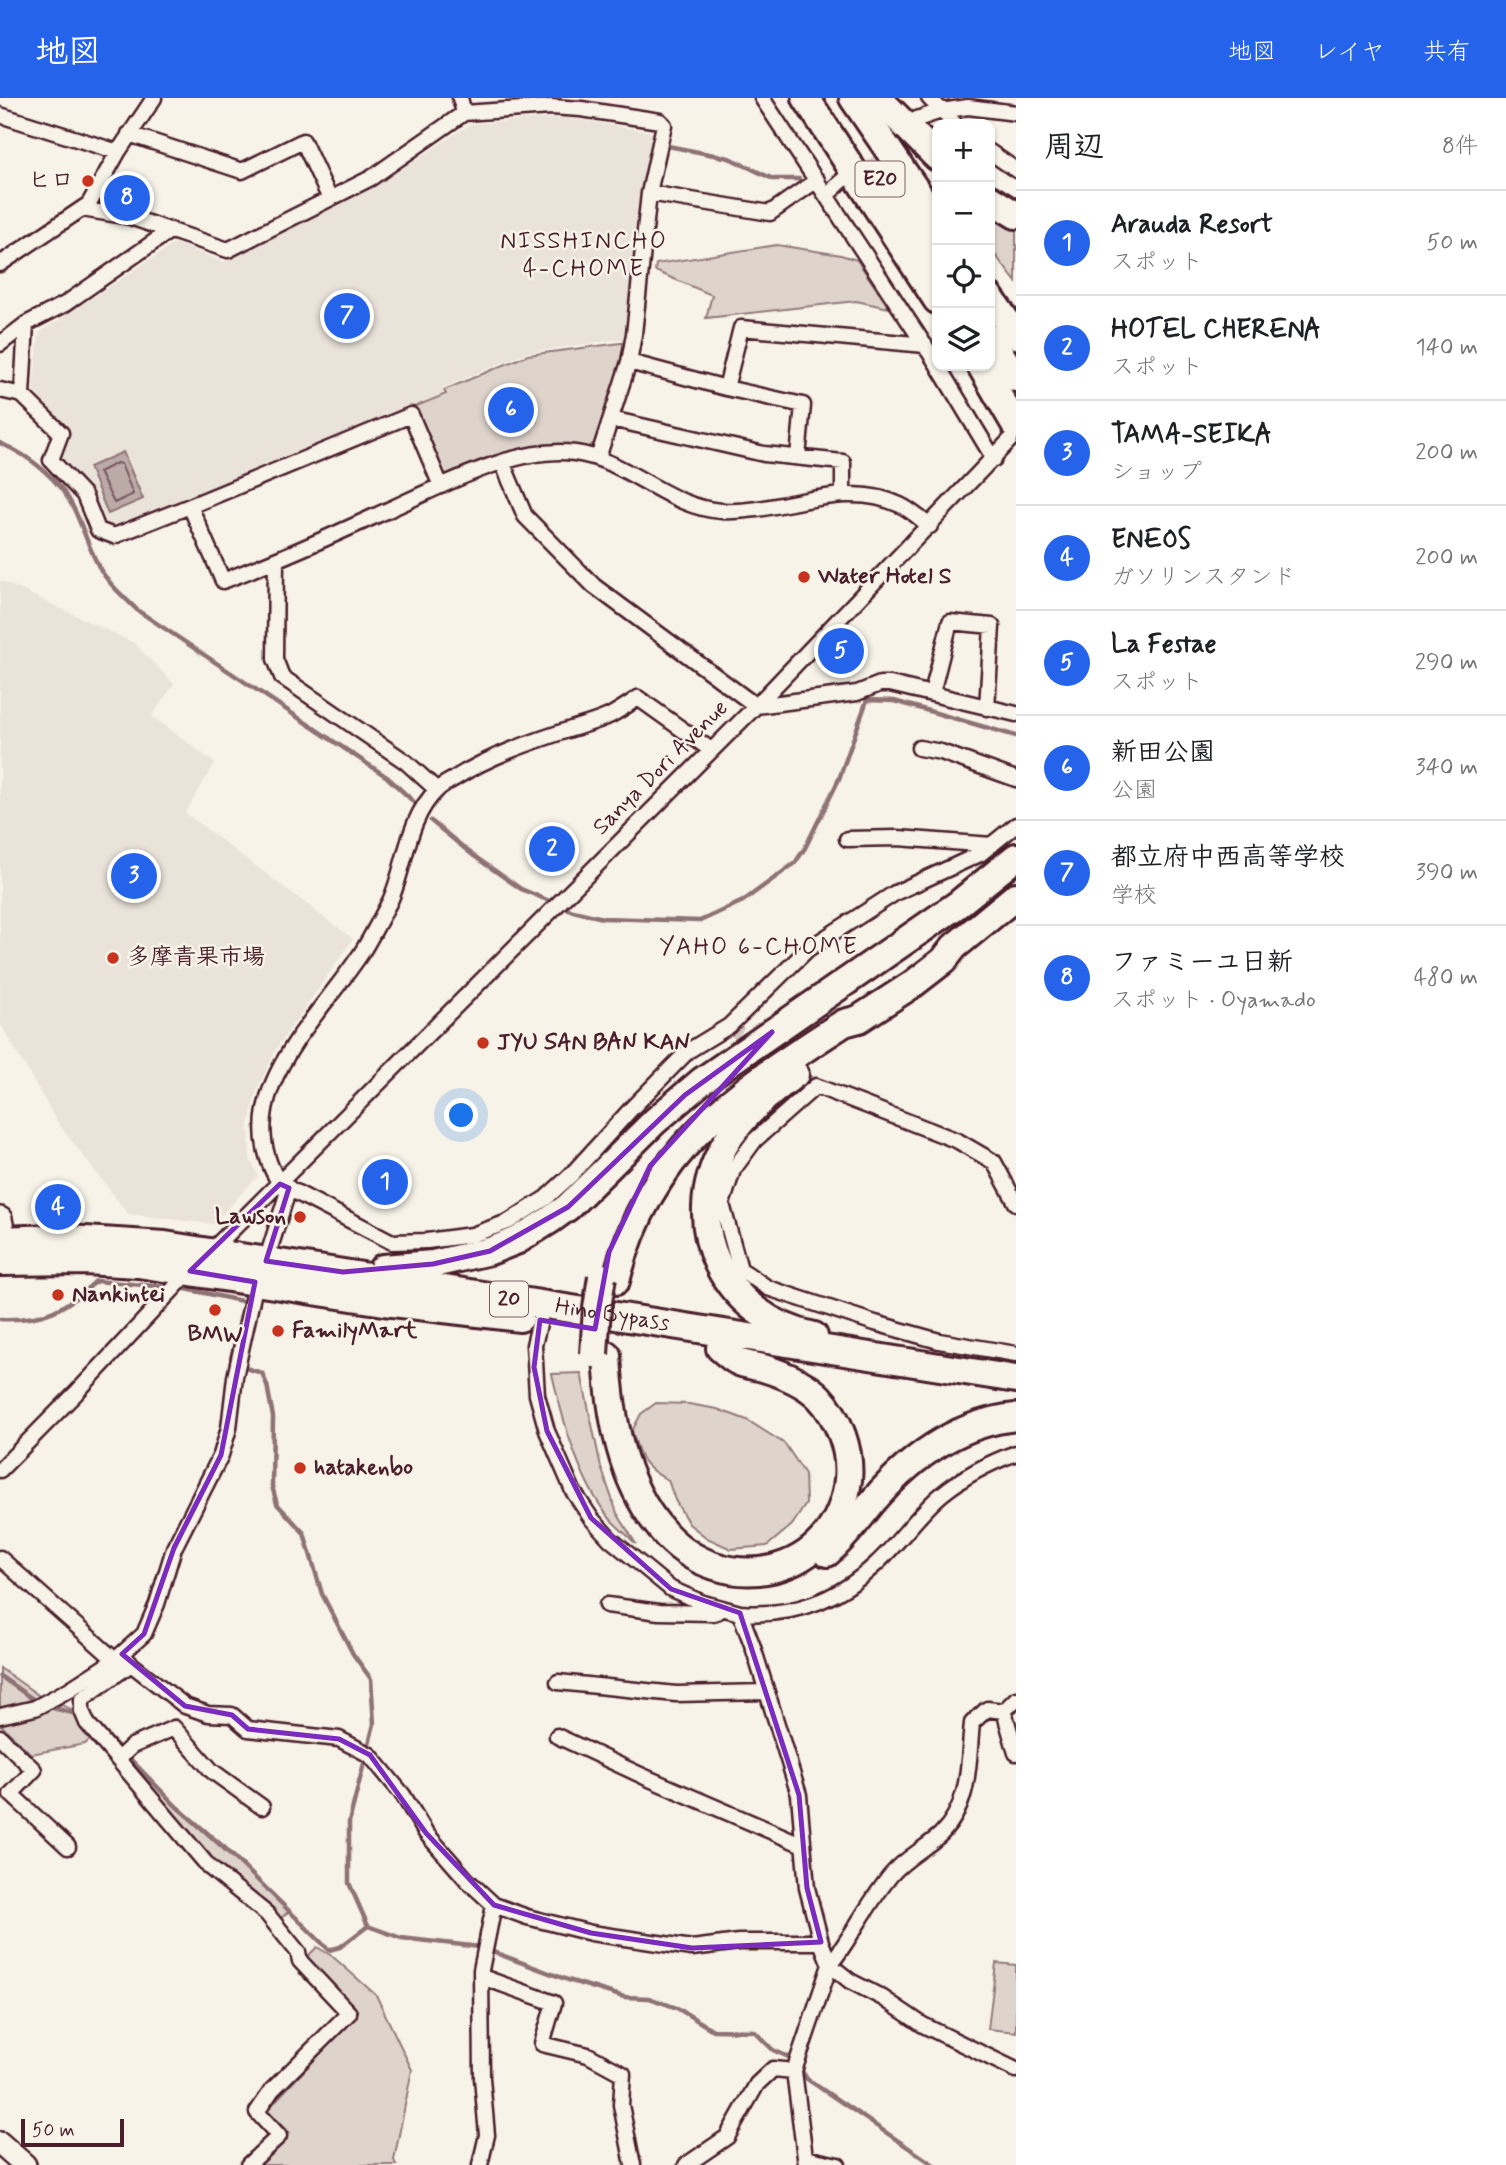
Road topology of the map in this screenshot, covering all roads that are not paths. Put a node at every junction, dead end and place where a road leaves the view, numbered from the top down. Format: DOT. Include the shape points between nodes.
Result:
graph roads {
  1 [pos="154,98"];
  2 [pos="460,98"];
  3 [pos="762,98"];
  4 [pos="806,98"];
  5 [pos="822,98"];
  6 [pos="853,98"];
  7 [pos="878,98"];
  8 [pos="929,98"];
  9 [pos="941,111"];
  10 [pos="464,113"];
  11 [pos="1016,113"];
  12 [pos="0,115"];
  13 [pos="950,119"];
  14 [pos="921,123"];
  15 [pos="129,134"];
  16 [pos="118,152"];
  17 [pos="932,152"];
  18 [pos="995,155"];
  19 [pos="1016,170"];
  20 [pos="849,178"];
  21 [pos="817,180"];
  22 [pos="649,193"];
  23 [pos="827,195"];
  24 [pos="330,199"];
  25 [pos="995,202"];
  26 [pos="82,209"];
  27 [pos="932,214"];
  28 [pos="1016,215"];
  29 [pos="171,230"];
  30 [pos="932,254"];
  31 [pos="0,264"];
  32 [pos="932,291"];
  33 [pos="995,304"];
  34 [pos="26,324"];
  35 [pos="1016,335"];
  36 [pos="925,345"];
  37 [pos="0,346"];
  38 [pos="995,346"];
  39 [pos="23,352"];
  40 [pos="932,356"];
  41 [pos="629,362"];
  42 [pos="942,371"];
  43 [pos="983,371"];
  44 [pos="1016,379"];
  45 [pos="726,388"];
  46 [pos="0,390"];
  47 [pos="22,395"];
  48 [pos="611,419"];
  49 [pos="1013,433"];
  50 [pos="798,457"];
  51 [pos="597,458"];
  52 [pos="994,459"];
  53 [pos="502,462"];
  54 [pos="441,486"];
  55 [pos="843,495"];
  56 [pos="190,506"];
  57 [pos="930,526"];
  58 [pos="276,560"];
  59 [pos="932,693"];
  60 [pos="756,706"];
  61 [pos="987,708"];
  62 [pos="1016,714"];
  63 [pos="919,748"];
  64 [pos="711,750"];
  65 [pos="1016,779"];
  66 [pos="436,790"];
  67 [pos="1016,825"];
  68 [pos="847,839"];
  69 [pos="992,845"];
  70 [pos="1016,857"];
  71 [pos="1016,874"];
  72 [pos="1016,896"];
  73 [pos="957,905"];
  74 [pos="1016,914"];
  75 [pos="944,960"];
  76 [pos="859,1019"];
  77 [pos="772,1032"];
  78 [pos="285,1186"];
  79 [pos="1016,1203"];
  80 [pos="1,1242"];
  81 [pos="211,1252"];
  82 [pos="190,1271"];
  83 [pos="261,1271"];
  84 [pos="343,1272"];
  85 [pos="609,1279"];
  86 [pos="540,1320"];
  87 [pos="720,1349"];
  88 [pos="843,1352"];
  89 [pos="601,1354"];
  90 [pos="1016,1354"];
  91 [pos="1016,1379"];
  92 [pos="1016,1396"];
  93 [pos="1016,1417"];
  94 [pos="1016,1454"];
  95 [pos="0,1470"];
  96 [pos="0,1559"];
  97 [pos="607,1605"];
  98 [pos="723,1608"];
  99 [pos="740,1613"];
  100 [pos="123,1659"];
  101 [pos="558,1682"];
  102 [pos="766,1692"];
  103 [pos="1016,1699"];
  104 [pos="1004,1711"];
  105 [pos="0,1716"];
  106 [pos="557,1736"];
  107 [pos="0,1738"];
  108 [pos="1016,1753"];
  109 [pos="122,1755"];
  110 [pos="261,1807"];
  111 [pos="803,1845"];
  112 [pos="68,1847"];
  113 [pos="494,1905"];
  114 [pos="821,1942"];
  115 [pos="830,1965"];
  116 [pos="482,1977"];
  117 [pos="1016,2070"];
  118 [pos="794,2071"];
  119 [pos="0,2143"];
  120 [pos="805,2161"];
  121 [pos="25,2165"];
  122 [pos="248,2165"];
  123 [pos="480,2165"];
  124 [pos="633,2165"];
  125 [pos="687,2165"];
  126 [pos="838,2165"];
  1 -- 15 [label="street"];
  2 -- 10 [label="street"];
  3 -- 21 [label="street"];
  4 -- 32 [label="highway"];
  5 -- 30 [label="highway, E20"];
  6 -- 27 [label="highway, E20"];
  7 -- 17 [label="highway"];
  8 -- 9 [label="street"];
  9 -- 11 [label="street" via="968,107"];
  9 -- 13 [label="street"];
  9 -- 14 [label="street"];
  10 -- 22 [label="street" via="551,107 660,121 664,125"];
  10 -- 24 [label="street" via="371,178"];
  12 -- 16 [label="street"];
  15 -- 16 [label="street"];
  15 -- 24 [label="street" via="242,171 303,141"];
  16 -- 26 [label="street"];
  18 -- 19 [label="street"];
  20 -- 23 [label="street"];
  21 -- 22 [label="street" via="770,213"];
  21 -- 23 [label="street"];
  22 -- 41 [label="street"];
  23 -- 36 [label="street"];
  24 -- 29 [label="street" via="228,250"];
  25 -- 28 [label="highway"];
  26 -- 29 [label="street"];
  26 -- 31 [label="street"];
  29 -- 34 [label="street" via="65,304"];
  33 -- 35 [label="highway"];
  34 -- 37 [label="street"];
  34 -- 39 [label="street"];
  36 -- 40 [label="street"];
  36 -- 45 [label="street" via="741,328"];
  37 -- 39 [label="street"];
  38 -- 44 [label="highway"];
  39 -- 47 [label="street"];
  41 -- 45 [label="street"];
  41 -- 48 [label="street"];
  42 -- 52 [label="street"];
  43 -- 49 [label="highway"];
  45 -- 50 [label="street" via="803,405"];
  46 -- 47 [label="street"];
  47 -- 56 [label="street" via="61,433 51,460 84,495 98,530 114,536"];
  48 -- 50 [label="street" via="764,454"];
  48 -- 51 [label="street"];
  49 -- 52 [label="street, Sanya Dori Avenue"];
  50 -- 55 [label="street" via="843,462"];
  51 -- 53 [label="street" via="551,451"];
  51 -- 55 [label="street" via="684,502 720,511"];
  52 -- 57 [label="street, Sanya Dori Avenue"];
  53 -- 54 [label="street"];
  53 -- 60 [label="street" via="525,516 594,586"];
  54 -- 56 [label="street" via="411,415"];
  54 -- 58 [label="street"];
  55 -- 57 [label="street" via="886,499"];
  56 -- 58 [label="street" via="223,580"];
  57 -- 60 [label="street, Sanya Dori Avenue"];
  58 -- 66 [label="street" via="275,659 282,677 406,762"];
  59 -- 60 [label="street" via="880,684 857,693"];
  59 -- 61 [label="street"];
  59 -- 61 [label="street" via="950,622 992,626"];
  60 -- 64 [label="street, Sanya Dori Avenue"];
  61 -- 62 [label="street"];
  63 -- 65 [label="street"];
  64 -- 66 [label="street" via="638,698 610,716 474,766"];
  64 -- 78 [label="street, Sanya Dori Avenue" via="415,1045"];
  66 -- 78 [label="street" via="418,818 391,898 362,952 277,1072 262,1124 271,1169"];
  67 -- 69 [label="street"];
  68 -- 69 [label="street"];
  69 -- 78 [label="street" via="895,893 807,949 729,1026 688,1051 546,1198 508,1222 462,1237 392,1242"];
  70 -- 73 [label="highway"];
  71 -- 73 [label="highway"];
  72 -- 75 [label="highway"];
  73 -- 77 [label="highway"];
  74 -- 75 [label="highway" via="963,956"];
  75 -- 76 [label="highway"];
  76 -- 85 [label="highway" via="844,1023 755,1082 696,1133 649,1195"];
  76 -- 88 [label="highway" via="852,1033 781,1084 743,1119 717,1160 706,1203 711,1249 735,1291 763,1315"];
  77 -- 84 [label="highway" via="702,1081 568,1207 518,1240 454,1260"];
  77 -- 85 [label="highway" via="650,1166 617,1229"];
  78 -- 81 [label="street, Sanya Dori Avenue"];
  78 -- 83 [label="street"];
  79 -- 90 [label="street" via="994,1162 958,1141 816,1086 755,1140 733,1170 722,1204 740,1269 768,1288 939,1341"];
  80 -- 81 [label="highway, Hino Bypass / 20" via="113,1240"];
  80 -- 82 [label="highway, Hino Bypass / 20" via="84,1261"];
  81 -- 82 [label="street, Sanya Dori Avenue"];
  81 -- 83 [label="highway, Hino Bypass / 20"];
  82 -- 83 [label="highway, Hino Bypass / 20"];
  82 -- 95 [label="street, Sanya Dori Avenue"];
  83 -- 84 [label="highway, Hino Bypass / 20"];
  83 -- 86 [label="highway, Hino Bypass / 20" via="384,1302"];
  83 -- 100 [label="street" via="221,1455 171,1555 144,1634"];
  84 -- 88 [label="highway, Hino Bypass / 20"];
  85 -- 89 [label="highway, bridge" via="597,1308"];
  86 -- 87 [label="highway, Hino Bypass / 20"];
  86 -- 98 [label="street" via="534,1345 537,1395 571,1487 610,1539 650,1574 686,1597"];
  87 -- 89 [label="highway" via="739,1363 790,1378 819,1397 838,1424 848,1457 844,1501 827,1533 796,1559 773,1569 740,1572 713,1567 686,1553 659,1527 637,1489 619,1442"];
  87 -- 92 [label="highway, Hino Bypass / 20"];
  88 -- 91 [label="highway, Hino Bypass / 20"];
  89 -- 93 [label="highway" via="595,1383 600,1420 612,1464 632,1509 653,1540 680,1566 731,1585 769,1583 803,1571 838,1545 893,1478 928,1449 965,1430"];
  94 -- 99 [label="street" via="968,1475 940,1495 876,1565 832,1596 789,1612"];
  96 -- 100 [label="street"];
  97 -- 98 [label="street" via="659,1612 713,1613"];
  98 -- 99 [label="street"];
  99 -- 102 [label="street"];
  100 -- 105 [label="street" via="41,1704"];
  100 -- 109 [label="street" via="82,1699 84,1717"];
  100 -- 113 [label="street" via="185,1706 208,1714 232,1715 248,1729 339,1739 370,1755 403,1794 426,1833"];
  101 -- 102 [label="street" via="676,1693"];
  102 -- 111 [label="street" via="799,1795"];
  103 -- 104 [label="street"];
  104 -- 108 [label="street"];
  104 -- 115 [label="street" via="987,1709 972,1723 965,1794 957,1815 891,1875"];
  106 -- 111 [label="street"];
  107 -- 112 [label="street" via="34,1770 10,1794"];
  109 -- 110 [label="street" via="174,1728 212,1771"];
  109 -- 122 [label="street" via="209,1867 267,1914 298,1952 300,1961 349,2013 272,2090 257,2112 279,2136"];
  111 -- 114 [label="street" via="807,1888"];
  113 -- 114 [label="street" via="591,1933 681,1947"];
  113 -- 116 [label="street"];
  114 -- 115 [label="street"];
  115 -- 117 [label="street" via="923,2025"];
  115 -- 118 [label="street"];
  116 -- 123 [label="street" via="487,2135"];
  116 -- 124 [label="street" via="554,2003 542,2044 588,2055 623,2074 621,2105"];
  118 -- 120 [label="street"];
  118 -- 125 [label="street" via="773,2069 757,2084 727,2137"];
  119 -- 121 [label="main road"];
  120 -- 126 [label="street"];
}
